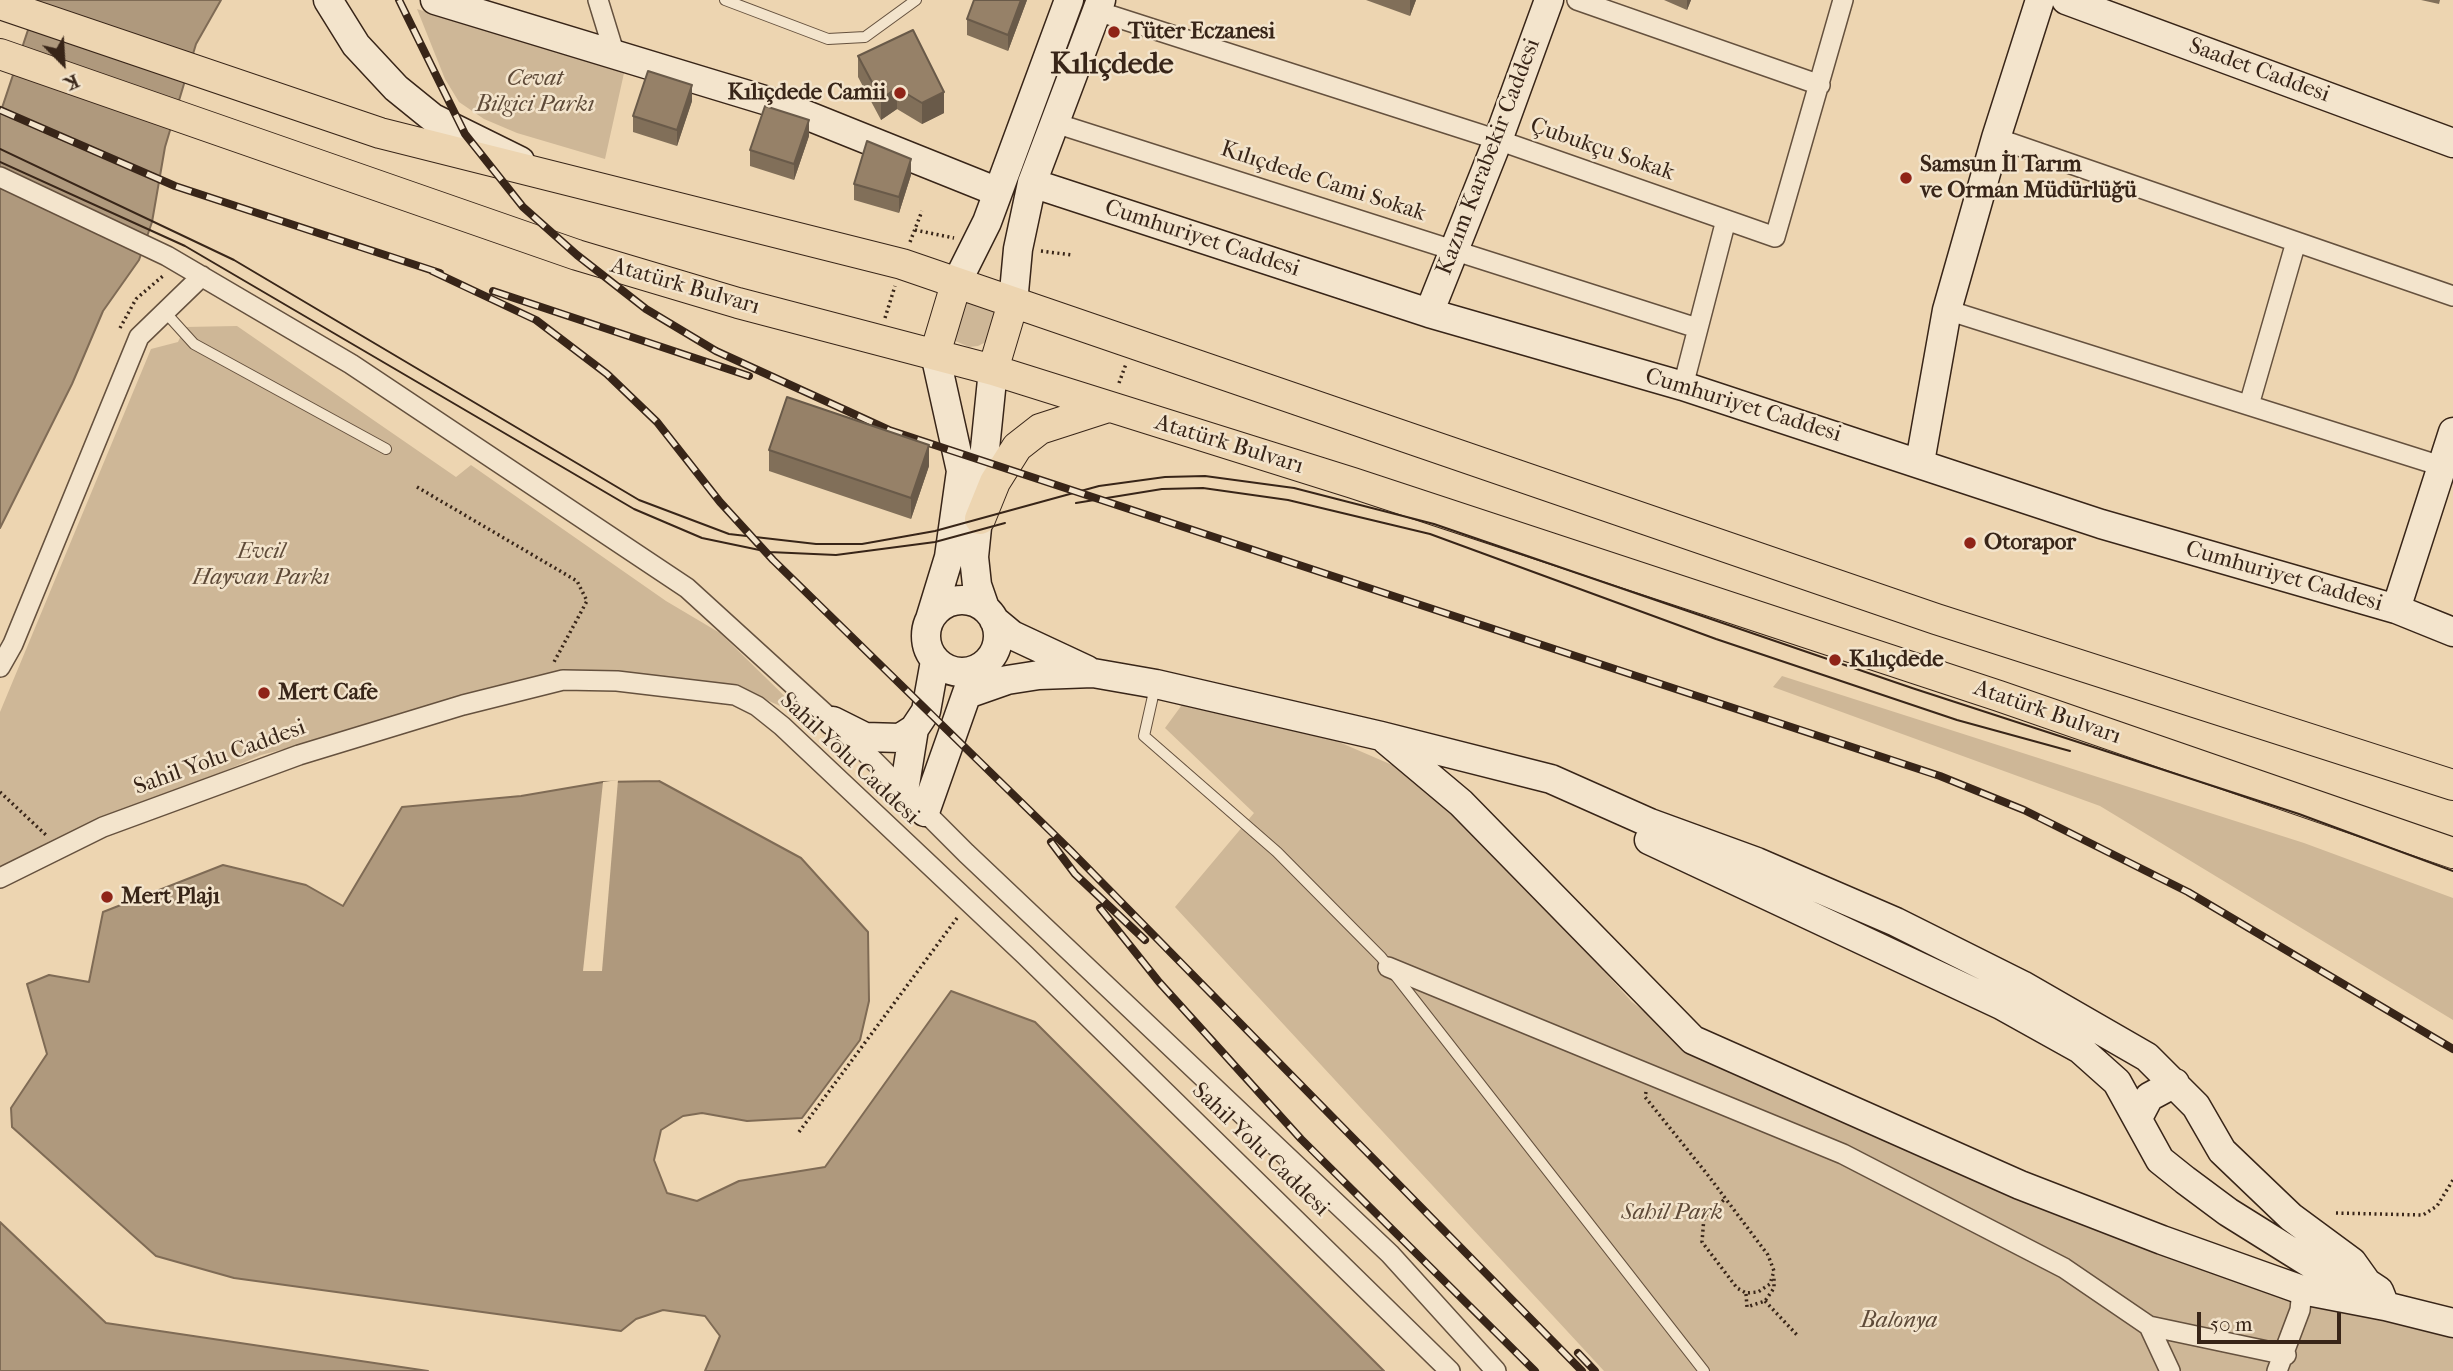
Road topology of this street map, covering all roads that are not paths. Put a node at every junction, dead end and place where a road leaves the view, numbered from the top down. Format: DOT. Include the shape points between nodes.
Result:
graph roads {
  1 [pos="328,0"];
  2 [pos="435,0"];
  3 [pos="598,0"];
  4 [pos="725,0"];
  5 [pos="916,0"];
  6 [pos="1069,0"];
  7 [pos="1549,0"];
  8 [pos="1577,0"];
  9 [pos="1843,0"];
  10 [pos="2040,0"];
  11 [pos="2066,0"];
  12 [pos="3,5"];
  13 [pos="1099,6"];
  14 [pos="614,52"];
  15 [pos="0,54"];
  16 [pos="1820,85"];
  17 [pos="1055,123"];
  18 [pos="1996,138"];
  19 [pos="1499,140"];
  20 [pos="2453,143"];
  21 [pos="544,173"];
  22 [pos="0,177"];
  23 [pos="1032,183"];
  24 [pos="998,192"];
  25 [pos="1726,220"];
  26 [pos="2296,242"];
  27 [pos="1453,248"];
  28 [pos="202,276"];
  29 [pos="956,284"];
  30 [pos="2453,296"];
  31 [pos="1013,303"];
  32 [pos="1947,310"];
  33 [pos="165,312"];
  34 [pos="1429,313"];
  35 [pos="1697,328"];
  36 [pos="935,354"];
  37 [pos="993,370"];
  38 [pos="1683,386"];
  39 [pos="2249,405"];
  40 [pos="1107,408"];
  41 [pos="2453,432"];
  42 [pos="386,449"];
  43 [pos="1920,462"];
  44 [pos="2443,477"];
  45 [pos="980,519"];
  46 [pos="2396,609"];
  47 [pos="990,614"];
  48 [pos="930,619"];
  49 [pos="2453,632"];
  50 [pos="935,661"];
  51 [pos="0,667"];
  52 [pos="1093,673"];
  53 [pos="971,682"];
  54 [pos="1156,684"];
  55 [pos="833,721"];
  56 [pos="914,729"];
  57 [pos="1381,736"];
  58 [pos="1472,761"];
  59 [pos="2453,785"];
  60 [pos="904,791"];
  61 [pos="925,812"];
  62 [pos="2453,853"];
  63 [pos="0,878"];
  64 [pos="1388,967"];
  65 [pos="2175,1083"];
  66 [pos="2138,1118"];
  67 [pos="2222,1151"];
  68 [pos="2185,1180"];
  69 [pos="2291,1217"];
  70 [pos="2270,1240"];
  71 [pos="2367,1283"];
  72 [pos="2302,1290"];
  73 [pos="2385,1306"];
  74 [pos="2453,1323"];
  75 [pos="2149,1326"];
  76 [pos="2282,1363"];
  77 [pos="1450,1371"];
  78 [pos="1496,1371"];
  79 [pos="1704,1371"];
  80 [pos="2170,1371"];
  1 -- 21 [label="main road" via="356,45 433,118"];
  2 -- 14 [label="main road"];
  3 -- 14 [label="street"];
  4 -- 5 [label="lane" via="828,39 865,37"];
  6 -- 24 [label="main road"];
  7 -- 19 [label="main road, Kazım Karabekir Caddesi"];
  8 -- 16 [label="street"];
  9 -- 16 [label="street, Çubukçu Sokak"];
  10 -- 18 [label="main road"];
  11 -- 20 [label="main road, Saadet Caddesi"];
  12 -- 21 [label="main road" via="380,132"];
  13 -- 17 [label="main road"];
  13 -- 19 [label="street, Çubukçu Sokak"];
  14 -- 24 [label="main road" via="781,105"];
  15 -- 36 [label="main road, Atatürk Bulvarı" via="577,255"];
  16 -- 25 [label="street, Çubukçu Sokak" via="1775,237"];
  17 -- 23 [label="main road"];
  17 -- 27 [label="street, Kılıçdede Cami Sokak"];
  18 -- 26 [label="street"];
  18 -- 32 [label="main road"];
  19 -- 25 [label="street, Çubukçu Sokak"];
  19 -- 27 [label="main road, Kazım Karabekir Caddesi"];
  21 -- 29 [label="main road" via="902,264"];
  22 -- 28 [label="street"];
  23 -- 31 [label="main road" via="1018,249"];
  23 -- 34 [label="main road, Cumhuriyet Caddesi"];
  24 -- 29 [label="main road"];
  25 -- 35 [label="street"];
  26 -- 30 [label="street"];
  26 -- 39 [label="street"];
  27 -- 34 [label="main road, Kazım Karabekir Caddesi"];
  27 -- 35 [label="street, Kılıçdede Cami Sokak"];
  28 -- 33 [label="street"];
  28 -- 55 [label="street" via="351,364 646,558 687,588"];
  29 -- 31 [label="main road"];
  29 -- 36 [label="main road"];
  31 -- 37 [label="main road"];
  31 -- 59 [label="main road" via="1923,614"];
  32 -- 39 [label="street"];
  32 -- 43 [label="main road"];
  33 -- 42 [label="lane" via="194,344"];
  33 -- 51 [label="street" via="139,337"];
  34 -- 38 [label="main road, Cumhuriyet Caddesi"];
  35 -- 38 [label="street"];
  36 -- 37 [label="main road, Atatürk Bulvarı"];
  36 -- 48 [label="main road" via="961,471 949,557"];
  37 -- 40 [label="main road, Atatürk Bulvarı"];
  37 -- 45 [label="main road"];
  38 -- 43 [label="main road, Cumhuriyet Caddesi"];
  39 -- 44 [label="street"];
  40 -- 45 [label="main road" via="1040,429 1017,447 995,482"];
  40 -- 62 [label="main road, Atatürk Bulvarı" via="1933,674"];
  41 -- 44 [label="main road"];
  43 -- 46 [label="main road, Cumhuriyet Caddesi" via="2101,524"];
  44 -- 46 [label="main road"];
  45 -- 47 [label="main road" via="974,557 977,585"];
  46 -- 49 [label="main road, Cumhuriyet Caddesi"];
  47 -- 48 [label="main road" via="976,603 955,601"];
  47 -- 52 [label="main road" via="1012,635"];
  47 -- 53 [label="main road" via="998,640 995,652"];
  48 -- 50 [label="main road" via="926,639"];
  50 -- 53 [label="main road"];
  50 -- 56 [label="main road" via="926,711"];
  52 -- 53 [label="main road"];
  52 -- 54 [label="main road"];
  53 -- 61 [label="main road"];
  54 -- 57 [label="main road"];
  54 -- 64 [label="lane" via="1144,736 1277,852"];
  55 -- 56 [label="main road" via="865,737 883,740 900,738"];
  55 -- 60 [label="street"];
  56 -- 60 [label="main road"];
  57 -- 58 [label="main road"];
  57 -- 72 [label="main road" via="1461,803 1693,1040 2020,1185"];
  58 -- 65 [label="main road" via="1551,779 1896,922 2022,985 2147,1057"];
  58 -- 66 [label="main road" via="1500,779 1595,814 2001,1005 2080,1049 2117,1082"];
  60 -- 61 [label="street"];
  61 -- 78 [label="street" via="1390,1254"];
  63 -- 77 [label="street, Sahil Yolu Caddesi" via="103,827 272,764 563,680 617,681 735,695 782,726 1025,955"];
  64 -- 75 [label="street" via="1843,1154 2064,1268"];
  64 -- 79 [label="lane"];
  65 -- 66 [label="main road" via="2149,1097"];
  65 -- 67 [label="main road" via="2196,1106"];
  66 -- 68 [label="main road" via="2160,1160"];
  67 -- 68 [label="main road" via="2208,1167"];
  67 -- 69 [label="main road"];
  68 -- 70 [label="main road"];
  69 -- 70 [label="main road" via="2281,1236"];
  69 -- 71 [label="main road" via="2352,1262"];
  70 -- 71 [label="main road" via="2324,1272"];
  71 -- 73 [label="main road" via="2379,1291"];
  72 -- 73 [label="main road"];
  72 -- 76 [label="street"];
  73 -- 74 [label="main road"];
  75 -- 76 [label="street"];
  75 -- 80 [label="street"];
}
